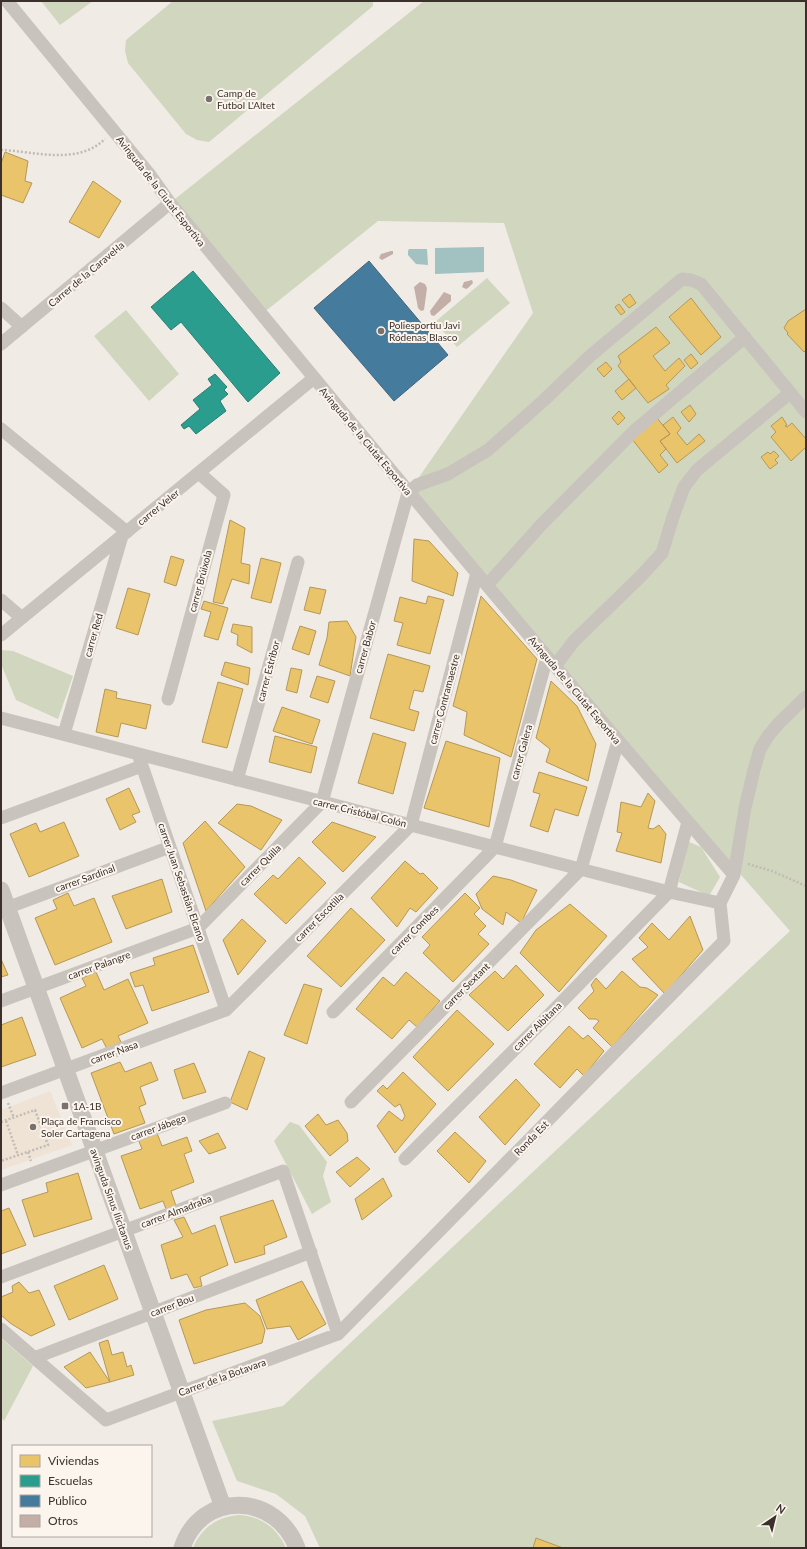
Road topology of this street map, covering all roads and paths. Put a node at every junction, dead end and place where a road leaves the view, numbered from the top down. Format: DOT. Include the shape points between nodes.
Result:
graph roads {
  1 [pos="7,1"];
  2 [pos="114,131"];
  3 [pos="1,150"];
  4 [pos="170,203"];
  5 [pos="1,308"];
  6 [pos="22,327"];
  7 [pos="745,337"];
  8 [pos="1,344"];
  9 [pos="314,378"];
  10 [pos="790,393"];
  11 [pos="806,412"];
  12 [pos="1,429"];
  13 [pos="199,473"];
  14 [pos="408,493"];
  15 [pos="124,534"];
  16 [pos="298,562"];
  17 [pos="478,573"];
  18 [pos="487,585"];
  19 [pos="1,600"];
  20 [pos="22,618"];
  21 [pos="1,635"];
  22 [pos="551,661"];
  23 [pos="806,697"];
  24 [pos="168,699"];
  25 [pos="1,718"];
  26 [pos="64,734"];
  27 [pos="618,741"];
  28 [pos="140,760"];
  29 [pos="237,780"];
  30 [pos="322,802"];
  31 [pos="1,818"];
  32 [pos="688,822"];
  33 [pos="412,825"];
  34 [pos="170,847"];
  35 [pos="495,847"];
  36 [pos="736,860"];
  37 [pos="581,869"];
  38 [pos="734,875"];
  39 [pos="806,886"];
  40 [pos="1,890"];
  41 [pos="668,892"];
  42 [pos="720,903"];
  43 [pos="4,908"];
  44 [pos="198,928"];
  45 [pos="36,988"];
  46 [pos="1,1001"];
  47 [pos="226,1010"];
  48 [pos="333,1012"];
  49 [pos="66,1069"];
  50 [pos="1,1094"];
  51 [pos="351,1102"];
  52 [pos="225,1103"];
  53 [pos="6,1121"];
  54 [pos="1,1122"];
  55 [pos="95,1151"];
  56 [pos="18,1155"];
  57 [pos="405,1159"];
  58 [pos="1,1161"];
  59 [pos="1,1185"];
  60 [pos="124,1231"];
  61 [pos="311,1252"];
  62 [pos="1,1277"];
  63 [pos="153,1312"];
  64 [pos="1,1329"];
  65 [pos="338,1334"];
  66 [pos="34,1358"];
  67 [pos="182,1392"];
  68 [pos="223,1507"];
  69 [pos="182,1548"];
  70 [pos="297,1548"];
  1 -- 2 [label="street, Avinguda de la Ciutat Esportiva"];
  2 -- 3 [label="path" via="97,147 57,156"];
  2 -- 4 [label="street, Avinguda de la Ciutat Esportiva"];
  4 -- 6 [label="street, Carrer de la Caravel·la"];
  4 -- 9 [label="street, Avinguda de la Ciutat Esportiva"];
  5 -- 6 [label="street"];
  6 -- 8 [label="street, Carrer de la Caravel·la"];
  7 -- 10 [label="street"];
  7 -- 14 [label="street" via="701,284 682,279 590,356 488,450 448,474 417,485"];
  7 -- 18 [label="street" via="633,432"];
  9 -- 13 [label="street, carrer Veler"];
  9 -- 14 [label="street, Avinguda de la Ciutat Esportiva"];
  10 -- 11 [label="street"];
  10 -- 22 [label="street" via="697,470 684,487 662,553 642,576"];
  12 -- 15 [label="street"];
  13 -- 15 [label="street, carrer Veler"];
  13 -- 24 [label="street, carrer Brúixola" via="224,495"];
  14 -- 17 [label="street, Avinguda de la Ciutat Esportiva"];
  14 -- 30 [label="street, carrer Babor"];
  15 -- 20 [label="street, carrer Veler"];
  15 -- 26 [label="street, carrer Red"];
  16 -- 29 [label="street, carrer Estribor"];
  17 -- 18 [label="street, Avinguda de la Ciutat Esportiva"];
  17 -- 33 [label="street, carrer Contramaestre"];
  18 -- 22 [label="street, Avinguda de la Ciutat Esportiva"];
  19 -- 20 [label="street"];
  20 -- 21 [label="street, carrer Veler"];
  22 -- 27 [label="street, Avinguda de la Ciutat Esportiva"];
  22 -- 35 [label="street, carrer Galera"];
  23 -- 36 [label="street" via="779,723 760,749"];
  25 -- 26 [label="street, carrer Cristóbal Colón"];
  26 -- 28 [label="street, carrer Cristóbal Colón"];
  27 -- 32 [label="street, Avinguda de la Ciutat Esportiva"];
  27 -- 37 [label="street"];
  28 -- 29 [label="street, carrer Cristóbal Colón"];
  28 -- 31 [label="street"];
  28 -- 34 [label="street, carrer Juan Sebastián Elcano"];
  29 -- 30 [label="street, carrer Cristóbal Colón"];
  30 -- 33 [label="street, carrer Cristóbal Colón"];
  30 -- 44 [label="street, carrer Quilla"];
  32 -- 38 [label="street, Avinguda de la Ciutat Esportiva"];
  32 -- 41 [label="street"];
  33 -- 35 [label="street, carrer Cristóbal Colón"];
  33 -- 47 [label="street, carrer Escotilla"];
  34 -- 43 [label="street, carrer Sardinal"];
  34 -- 44 [label="street, carrer Juan Sebastián Elcano"];
  35 -- 37 [label="street, carrer Cristóbal Colón"];
  35 -- 48 [label="street, carrer Combes"];
  36 -- 38 [label="street"];
  36 -- 39 [label="path" via="772,871"];
  37 -- 41 [label="street, carrer Cristóbal Colón"];
  37 -- 51 [label="street, carrer Sextant"];
  38 -- 42 [label="street"];
  40 -- 43 [label="street, avinguda Sinus Ilicitanus"];
  41 -- 42 [label="street, carrer Cristóbal Colón"];
  41 -- 57 [label="street, carrer Albitana"];
  42 -- 65 [label="street, Ronda Est" via="724,941"];
  43 -- 45 [label="street, avinguda Sinus Ilicitanus"];
  44 -- 45 [label="street, carrer Palangre"];
  44 -- 47 [label="street, carrer Juan Sebastián Elcano"];
  45 -- 46 [label="street, carrer Palangre"];
  45 -- 49 [label="street, avinguda Sinus Ilicitanus"];
  47 -- 49 [label="street, carrer Nasa"];
  49 -- 50 [label="street, carrer Nasa"];
  49 -- 55 [label="street, avinguda Sinus Ilicitanus"];
  52 -- 55 [label="street, carrer Jábega"];
  53 -- 54 [label="path"];
  53 -- 56 [label="path"];
  53 -- 56 [label="path" via="36,1110 48,1145"];
  55 -- 59 [label="street, carrer Jábega"];
  55 -- 60 [label="street, avinguda Sinus Ilicitanus"];
  56 -- 58 [label="path"];
  60 -- 61 [label="street, carrer Almadraba" via="283,1171"];
  60 -- 62 [label="street, carrer Almadraba"];
  60 -- 63 [label="street, avinguda Sinus Ilicitanus"];
  61 -- 63 [label="street, carrer Bou"];
  61 -- 65 [label="street"];
  63 -- 66 [label="street, carrer Bou"];
  63 -- 67 [label="street, avinguda Sinus Ilicitanus"];
  64 -- 66 [label="street"];
  65 -- 67 [label="street, Carrer de la Botavara"];
  66 -- 67 [label="street, Carrer de la Botavara" via="106,1420"];
  67 -- 68 [label="street, avinguda Sinus Ilicitanus"];
  68 -- 69 [label="street" via="198,1522"];
  68 -- 70 [label="street" via="251,1506 268,1513 283,1524"];
}
